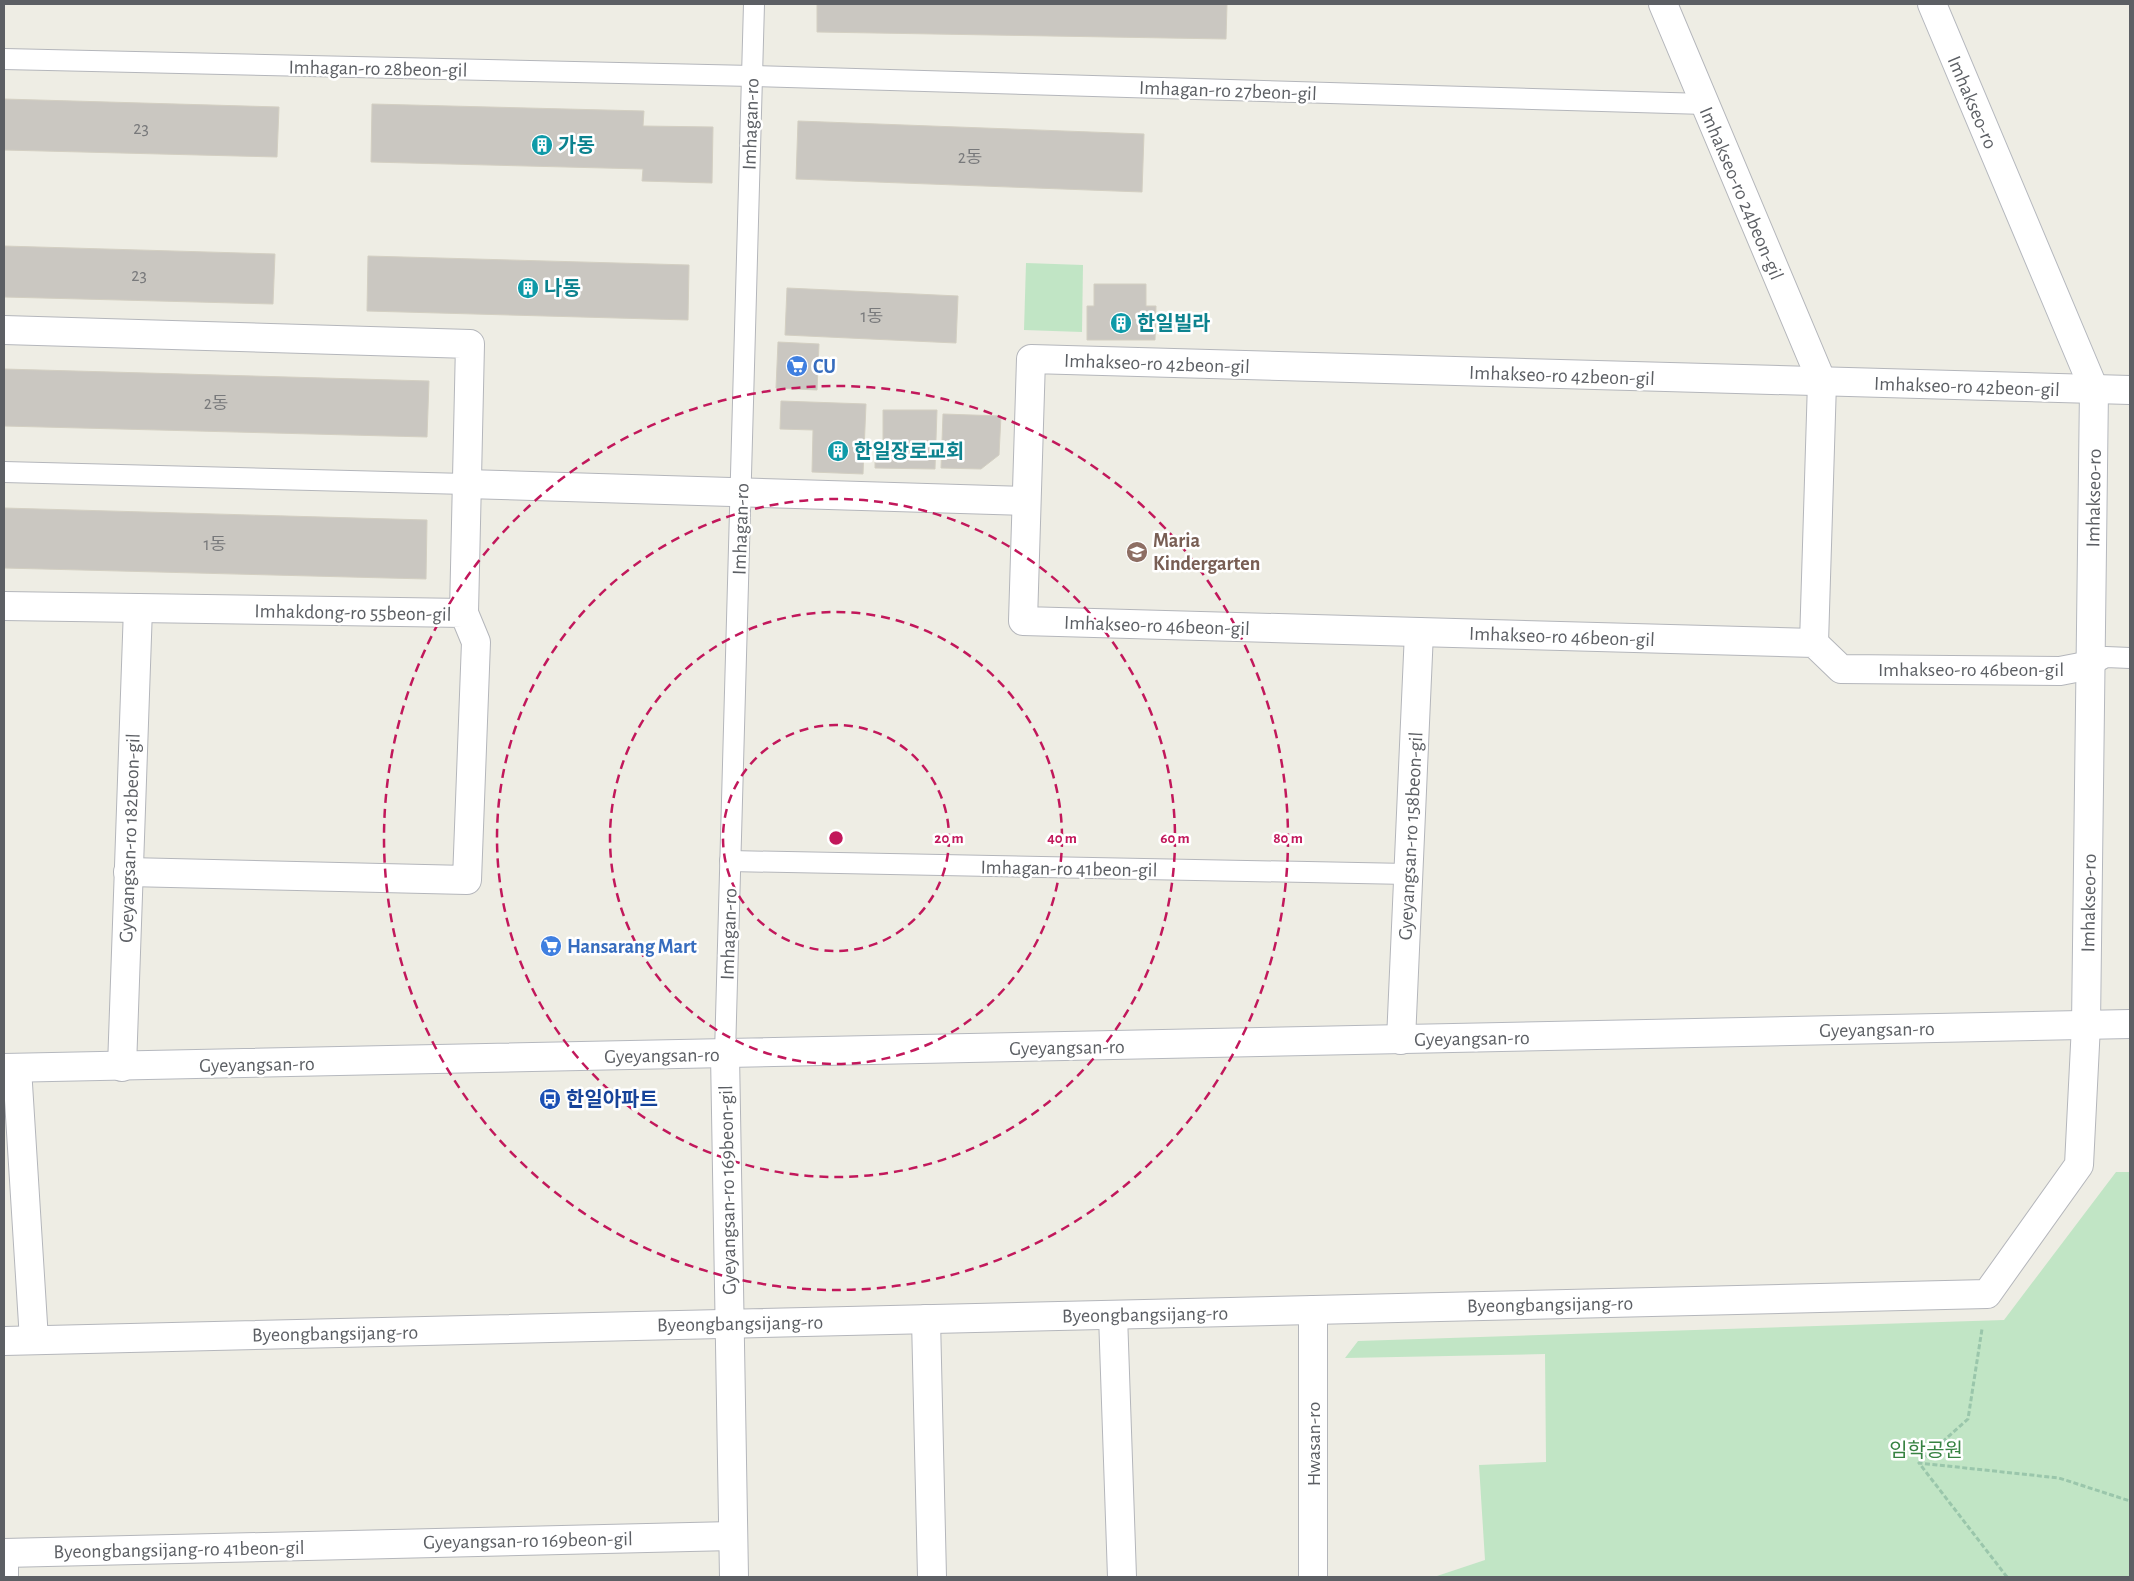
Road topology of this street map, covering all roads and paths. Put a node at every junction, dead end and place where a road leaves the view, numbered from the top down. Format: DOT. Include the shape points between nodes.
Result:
graph roads {
  1 [pos="754,4"];
  2 [pos="1663,4"];
  3 [pos="1932,4"];
  4 [pos="4,59"];
  5 [pos="752,76"];
  6 [pos="1705,104"];
  7 [pos="4,330"];
  8 [pos="1822,382"];
  9 [pos="2094,389"];
  10 [pos="2130,390"];
  11 [pos="4,472"];
  12 [pos="466,484"];
  13 [pos="741,491"];
  14 [pos="1026,501"];
  15 [pos="4,606"];
  16 [pos="138,608"];
  17 [pos="464,613"];
  18 [pos="1419,632"];
  19 [pos="1814,643"];
  20 [pos="2130,658"];
  21 [pos="2090,664"];
  22 [pos="730,861"];
  23 [pos="128,872"];
  24 [pos="1408,874"];
  25 [pos="2130,1024"];
  26 [pos="2086,1025"];
  27 [pos="1401,1040"];
  28 [pos="725,1054"];
  29 [pos="122,1067"];
  30 [pos="10,1068"];
  31 [pos="1987,1294"];
  32 [pos="1313,1310"];
  33 [pos="1113,1314"];
  34 [pos="926,1319"];
  35 [pos="730,1324"];
  36 [pos="34,1340"];
  37 [pos="4,1341"];
  38 [pos="1920,1463"];
  39 [pos="2130,1501"];
  40 [pos="733,1536"];
  41 [pos="354,1544"];
  42 [pos="4,1553"];
  43 [pos="4,1561"];
  44 [pos="4,1577"];
  45 [pos="734,1577"];
  46 [pos="932,1577"];
  47 [pos="1122,1577"];
  48 [pos="1313,1577"];
  49 [pos="2007,1577"];
  1 -- 5 [label="lane, Imhagan-ro"];
  2 -- 6 [label="street, Imhakseo-ro 24beon-gil"];
  3 -- 9 [label="street, Imhakseo-ro"];
  4 -- 5 [label="lane, Imhagan-ro 28beon-gil"];
  5 -- 6 [label="lane, Imhagan-ro 27beon-gil"];
  5 -- 13 [label="lane, Imhagan-ro"];
  6 -- 8 [label="street, Imhakseo-ro 24beon-gil"];
  7 -- 12 [label="street" via="470,344"];
  8 -- 9 [label="street, Imhakseo-ro 42beon-gil"];
  8 -- 14 [label="street, Imhakseo-ro 42beon-gil" via="1031,359"];
  8 -- 19 [label="street"];
  9 -- 10 [label="street, Imhakseo-ro 42beon-gil"];
  9 -- 21 [label="street, Imhakseo-ro"];
  11 -- 12 [label="lane"];
  12 -- 13 [label="street"];
  12 -- 17 [label="street"];
  13 -- 14 [label="street"];
  13 -- 22 [label="lane, Imhagan-ro"];
  14 -- 18 [label="street, Imhakseo-ro 46beon-gil" via="1023,621"];
  15 -- 16 [label="street, Imhakdong-ro 55beon-gil"];
  16 -- 17 [label="street, Imhakdong-ro 55beon-gil"];
  16 -- 23 [label="street, Gyeyangsan-ro 182beon-gil"];
  17 -- 23 [label="street, Imhakdong-ro 55beon-gil" via="476,642 468,880"];
  18 -- 19 [label="street, Imhakseo-ro 46beon-gil"];
  18 -- 24 [label="street, Gyeyangsan-ro 158beon-gil"];
  19 -- 21 [label="street, Imhakseo-ro 46beon-gil" via="1841,670 2060,671"];
  20 -- 21 [label="lane" via="2106,657"];
  21 -- 26 [label="street, Imhakseo-ro"];
  22 -- 24 [label="lane, Imhagan-ro 41beon-gil"];
  22 -- 28 [label="lane, Imhagan-ro"];
  23 -- 29 [label="street, Gyeyangsan-ro 182beon-gil"];
  24 -- 27 [label="street, Gyeyangsan-ro 158beon-gil"];
  25 -- 26 [label="street, Gyeyangsan-ro"];
  26 -- 27 [label="street, Gyeyangsan-ro"];
  26 -- 31 [label="street" via="2079,1165"];
  27 -- 28 [label="street, Gyeyangsan-ro"];
  28 -- 29 [label="street, Gyeyangsan-ro"];
  28 -- 35 [label="street, Gyeyangsan-ro 169beon-gil"];
  29 -- 30 [label="street, Gyeyangsan-ro"];
  30 -- 36 [label="street"];
  31 -- 32 [label="street, Byeongbangsijang-ro"];
  31 -- 38 [label="path" via="1968,1419"];
  32 -- 33 [label="street, Byeongbangsijang-ro"];
  32 -- 48 [label="street, Hwasan-ro"];
  33 -- 34 [label="street, Byeongbangsijang-ro"];
  33 -- 47 [label="street"];
  34 -- 35 [label="street, Byeongbangsijang-ro"];
  34 -- 46 [label="street"];
  35 -- 36 [label="street, Byeongbangsijang-ro"];
  35 -- 40 [label="street, Gyeyangsan-ro 169beon-gil"];
  36 -- 37 [label="street, Byeongbangsijang-ro"];
  38 -- 39 [label="path" via="2060,1478"];
  38 -- 49 [label="path"];
  40 -- 41 [label="street, Gyeyangsan-ro 169beon-gil"];
  40 -- 45 [label="street, Gyeyangsan-ro 169beon-gil"];
  41 -- 42 [label="street, Byeongbangsijang-ro 41beon-gil"];
  43 -- 44 [label="street"];
}
